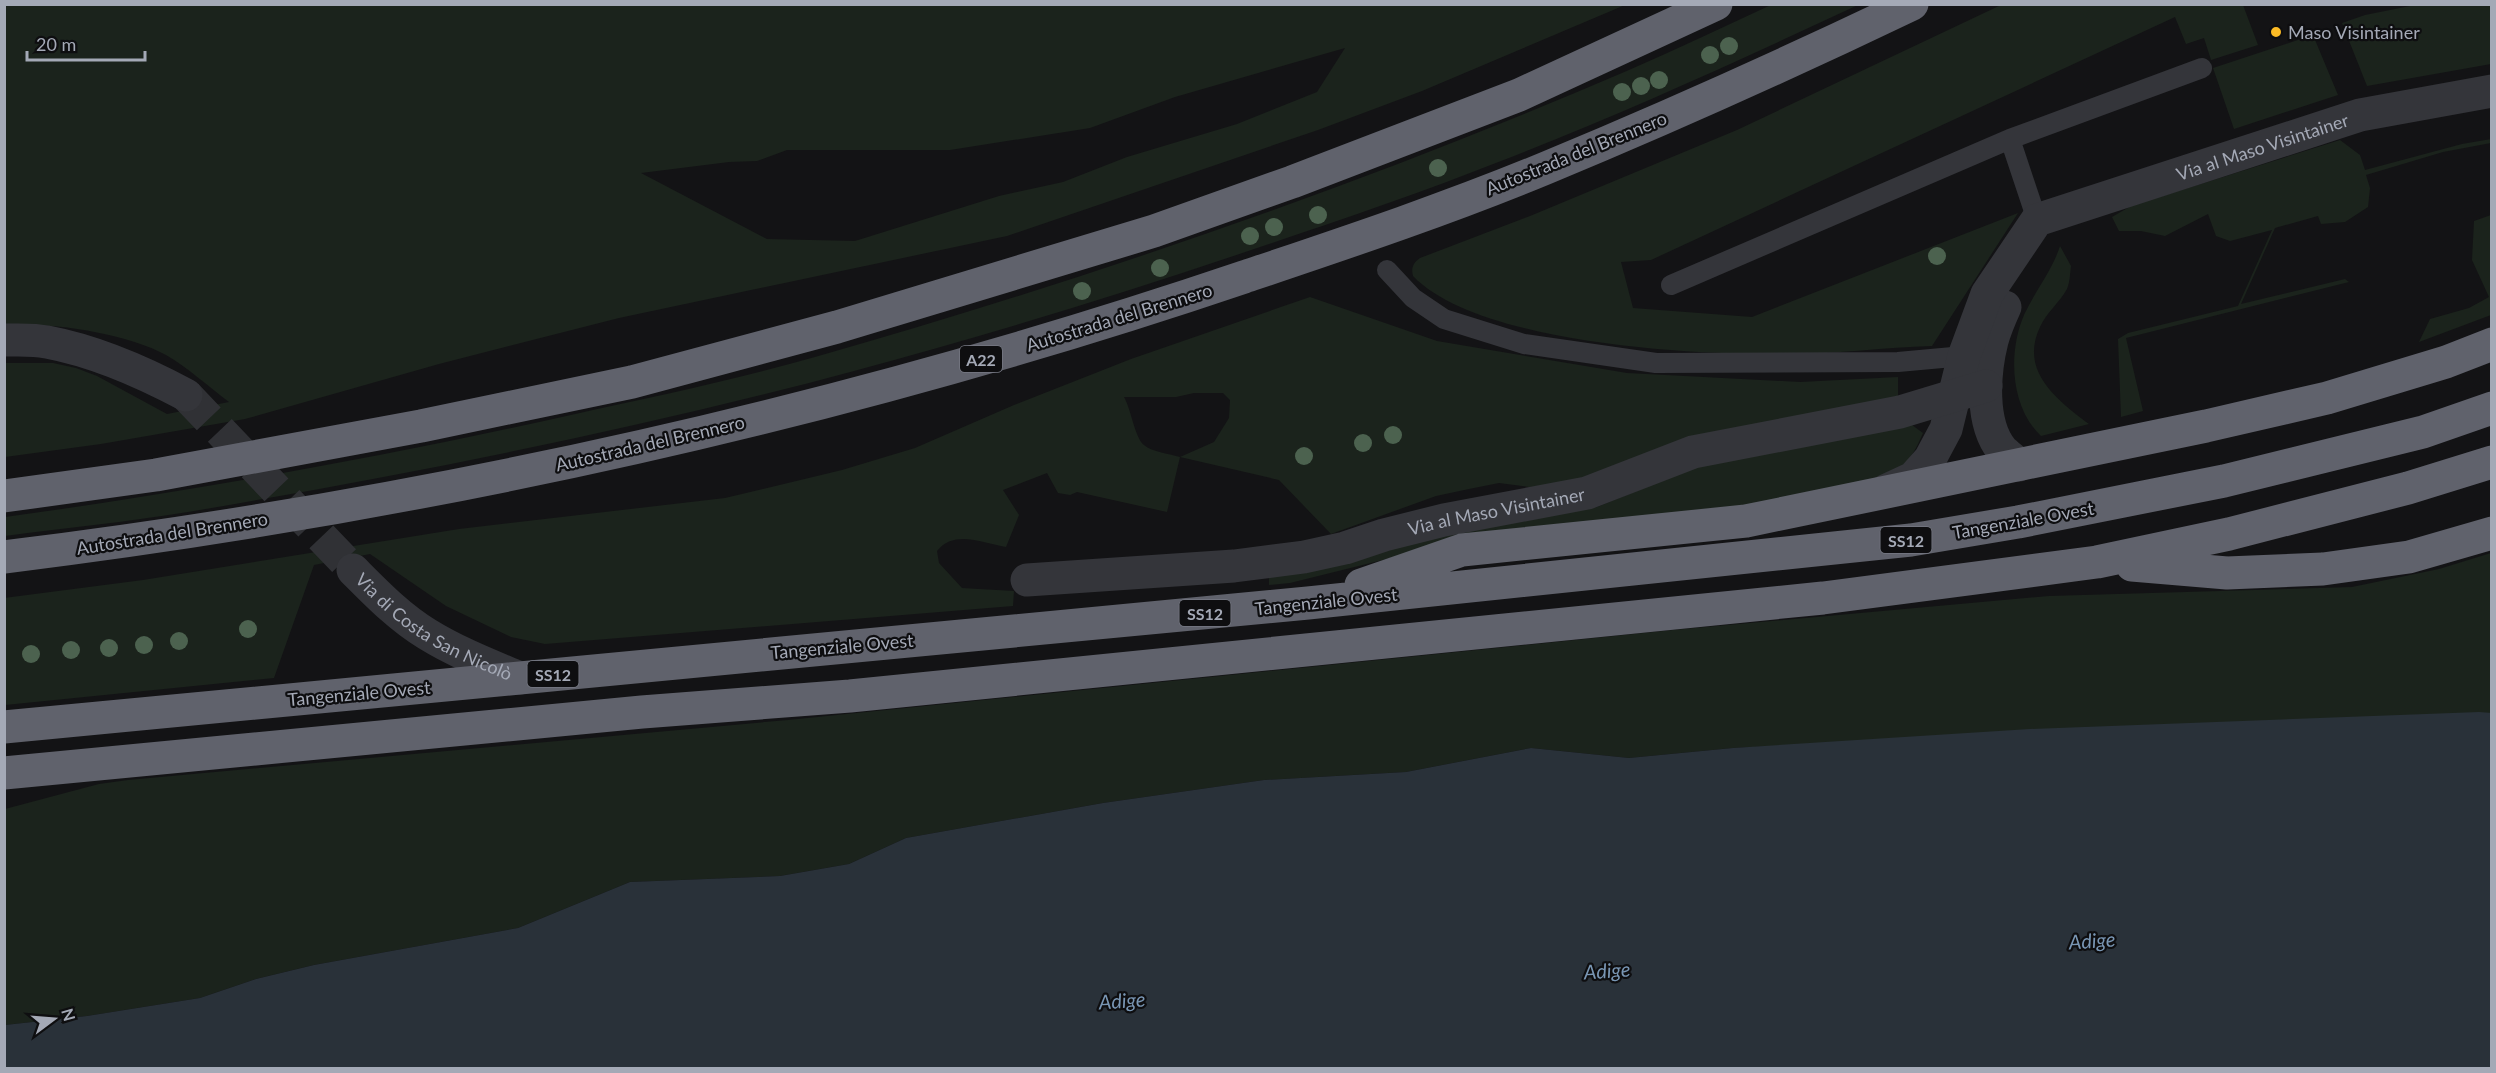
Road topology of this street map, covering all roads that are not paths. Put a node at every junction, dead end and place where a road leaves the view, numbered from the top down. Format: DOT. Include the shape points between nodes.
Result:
graph roads {
  1 [pos="1716,4"];
  2 [pos="1912,4"];
  3 [pos="2202,68"];
  4 [pos="2492,90"];
  5 [pos="2010,139"];
  6 [pos="2037,220"];
  7 [pos="1387,270"];
  8 [pos="1671,285"];
  9 [pos="4,340"];
  10 [pos="2492,344"];
  11 [pos="1964,356"];
  12 [pos="1971,390"];
  13 [pos="186,396"];
  14 [pos="2492,408"];
  15 [pos="2492,462"];
  16 [pos="2019,465"];
  17 [pos="1884,492"];
  18 [pos="4,496"];
  19 [pos="2492,533"];
  20 [pos="4,557"];
  21 [pos="2097,562"];
  22 [pos="353,570"];
  23 [pos="1028,580"];
  24 [pos="1308,603"];
  25 [pos="520,678"];
  26 [pos="4,727"];
  27 [pos="4,773"];
  1 -- 18 [label="highway" via="1519,95 1292,182 1154,231 837,327 632,382 421,426 156,476"];
  2 -- 20 [label="highway, Autostrada del Brennero / A22" via="1543,169 1353,240 1086,329 832,401 488,480 145,540"];
  3 -- 5 [label="lane"];
  4 -- 6 [label="street, Via al Maso Visintainer" via="2360,114"];
  5 -- 6 [label="lane"];
  5 -- 8 [label="lane"];
  6 -- 11 [label="street" via="1987,294"];
  6 -- 12 [label="street"];
  7 -- 11 [label="lane" via="1413,297 1444,319 1524,344 1656,363 1898,362"];
  9 -- 13 [label="street" via="45,341 79,350"];
  10 -- 16 [label="highway" via="2326,398"];
  11 -- 12 [label="street"];
  12 -- 16 [label="street" via="2001,449"];
  12 -- 17 [label="street" via="1930,459 1913,478"];
  12 -- 23 [label="street, Via al Maso Visintainer" via="1900,412 1693,453 1587,492 1444,520 1304,557 1234,566"];
  14 -- 24 [label="highway, Tangenziale Ovest / SS12" via="2422,432 2224,481 1911,540"];
  15 -- 21 [label="highway" via="2229,534"];
  16 -- 17 [label="highway"];
  17 -- 24 [label="highway" via="1746,521 1462,550"];
  19 -- 21 [label="highway" via="2409,557 2324,569 2228,573"];
  21 -- 27 [label="highway" via="1788,602 850,696"];
  22 -- 25 [label="street, Via di Costa San Nicolò" via="426,634"];
  24 -- 25 [label="highway, Tangenziale Ovest / SS12"];
  25 -- 26 [label="highway, Tangenziale Ovest / SS12"];
}
